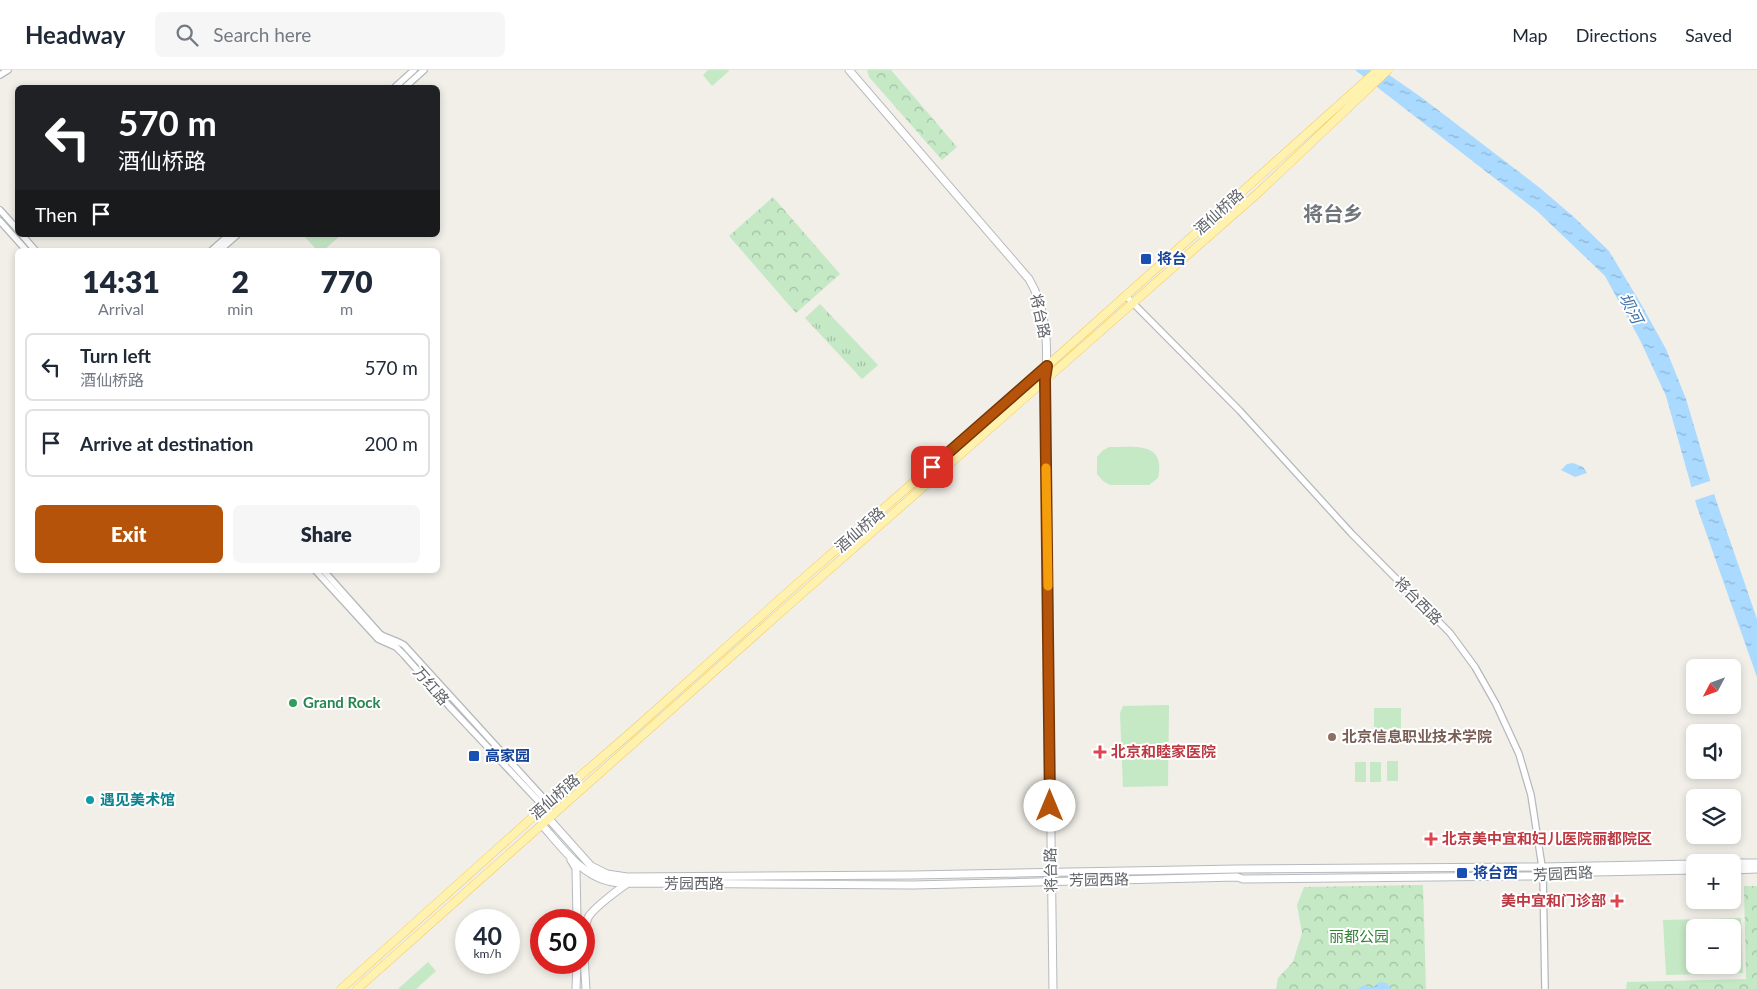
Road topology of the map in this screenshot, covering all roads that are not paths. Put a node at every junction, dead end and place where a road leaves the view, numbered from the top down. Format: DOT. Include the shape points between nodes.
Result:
graph roads {
  1 [pos="8,70"];
  2 [pos="414,70"];
  3 [pos="424,70"];
  4 [pos="849,70"];
  5 [pos="1378,70"];
  6 [pos="1388,70"];
  7 [pos="0,75"];
  8 [pos="397,85"];
  9 [pos="407,85"];
  10 [pos="1364,88"];
  11 [pos="0,210"];
  12 [pos="0,221"];
  13 [pos="15,227"];
  14 [pos="24,237"];
  15 [pos="227,237"];
  16 [pos="235,237"];
  17 [pos="24,248"];
  18 [pos="33,248"];
  19 [pos="214,248"];
  20 [pos="222,248"];
  21 [pos="1126,296"];
  22 [pos="1132,303"];
  23 [pos="1047,366"];
  24 [pos="1045,379"];
  25 [pos="318,573"];
  26 [pos="326,573"];
  27 [pos="546,805"];
  28 [pos="549,819"];
  29 [pos="542,825"];
  30 [pos="569,855"];
  31 [pos="1741,863"];
  32 [pos="1757,863"];
  33 [pos="1686,864"];
  34 [pos="1757,869"];
  35 [pos="1543,870"];
  36 [pos="1686,870"];
  37 [pos="1741,870"];
  38 [pos="1050,872"];
  39 [pos="1051,881"];
  40 [pos="628,883"];
  41 [pos="577,909"];
  42 [pos="577,974"];
  43 [pos="341,989"];
  44 [pos="357,989"];
  45 [pos="576,989"];
  46 [pos="586,989"];
  47 [pos="1053,989"];
  48 [pos="1545,989"];
  1 -- 7 [label="street"];
  2 -- 8 [label="street"];
  3 -- 9 [label="street"];
  4 -- 23 [label="main road, 将台路" via="1034,287 1043,318"];
  5 -- 10 [label="main road, 酒仙桥路"];
  6 -- 10 [label="main road, 酒仙桥路"];
  10 -- 21 [label="main road, 酒仙桥路"];
  10 -- 22 [label="main road, 酒仙桥路" via="1258,193"];
  11 -- 13 [label="street"];
  12 -- 17 [label="street"];
  14 -- 18 [label="street"];
  15 -- 19 [label="street"];
  16 -- 20 [label="street"];
  21 -- 22 [label="street, 将台西路"];
  21 -- 23 [label="main road, 酒仙桥路"];
  22 -- 24 [label="main road, 酒仙桥路"];
  22 -- 35 [label="street, 将台西路" via="1240,411 1344,526 1456,640 1475,666 1519,754 1532,795"];
  23 -- 24 [label="main road, 将台路"];
  23 -- 27 [label="main road, 酒仙桥路"];
  24 -- 28 [label="main road, 酒仙桥路"];
  24 -- 38 [label="main road, 将台路"];
  25 -- 27 [label="street, 万红路" via="378,639 404,654"];
  26 -- 27 [label="street, 万红路" via="380,634 404,645"];
  27 -- 28 [label="main road"];
  27 -- 29 [label="main road"];
  27 -- 43 [label="main road, 酒仙桥路"];
  28 -- 29 [label="main road, 酒仙桥路"];
  28 -- 38 [label="main road, 芳园西路" via="592,866 607,874 627,877"];
  29 -- 30 [label="main road, 芳园西路"];
  29 -- 44 [label="main road, 酒仙桥路"];
  30 -- 40 [label="main road, 芳园西路" via="587,871 607,881"];
  30 -- 41 [label="main road" via="576,868"];
  31 -- 32 [label="main road"];
  33 -- 35 [label="main road, 芳园西路"];
  34 -- 37 [label="main road"];
  35 -- 36 [label="main road, 芳园西路"];
  35 -- 38 [label="main road, 芳园西路"];
  35 -- 39 [label="main road, 芳园西路" via="1532,876"];
  35 -- 48 [label="street, 将台西路"];
  38 -- 39 [label="main road, 将台路"];
  39 -- 40 [label="main road, 芳园西路" via="913,885"];
  39 -- 47 [label="main road, 将台路"];
  40 -- 46 [label="main road" via="589,915 585,929"];
  42 -- 45 [label="main road"];
}
